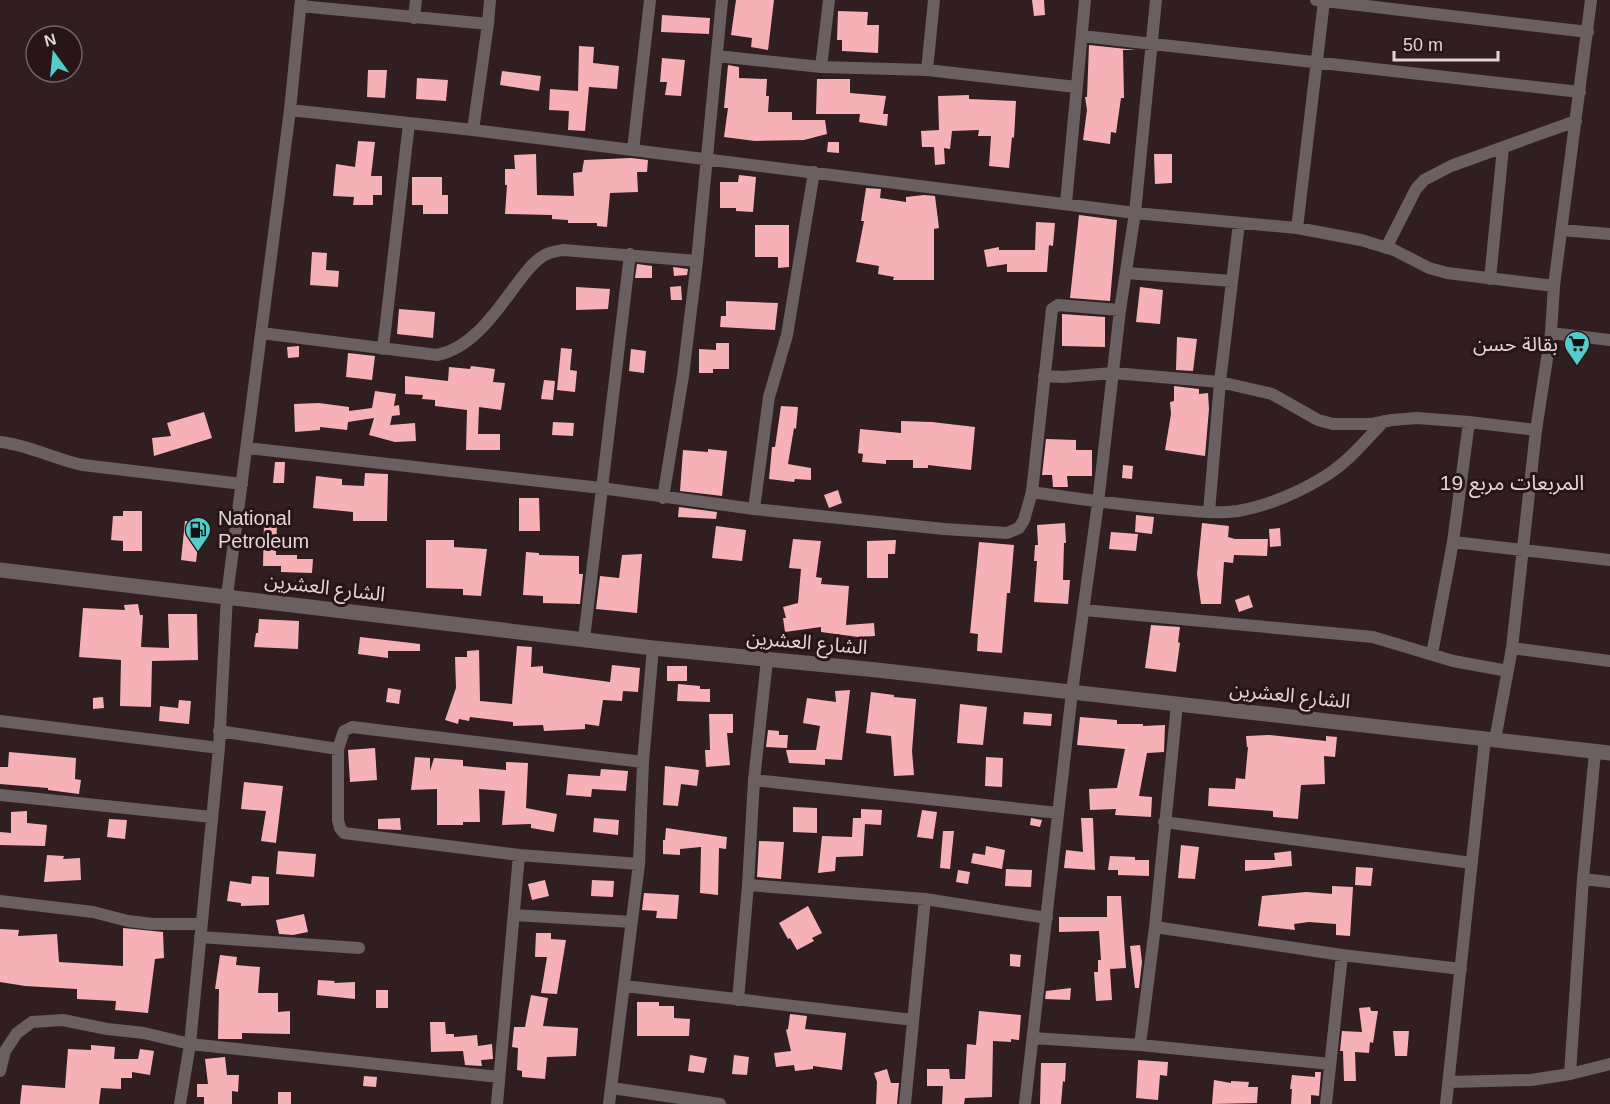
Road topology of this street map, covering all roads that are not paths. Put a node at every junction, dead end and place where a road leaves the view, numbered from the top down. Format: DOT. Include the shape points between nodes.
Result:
graph roads {
  1 [pos="416,0"];
  2 [pos="490,0"];
  3 [pos="650,0"];
  4 [pos="722,0"];
  5 [pos="829,0"];
  6 [pos="934,0"];
  7 [pos="1085,0"];
  8 [pos="1156,0"];
  9 [pos="1320,0"];
  10 [pos="1591,0"];
  11 [pos="300,3"];
  12 [pos="414,18"];
  13 [pos="488,24"];
  14 [pos="1588,32"];
  15 [pos="1082,36"];
  16 [pos="1152,44"];
  17 [pos="717,56"];
  18 [pos="1317,62"];
  19 [pos="820,67"];
  20 [pos="927,70"];
  21 [pos="1076,87"];
  22 [pos="1580,92"];
  23 [pos="290,110"];
  24 [pos="1576,122"];
  25 [pos="409,123"];
  26 [pos="473,130"];
  27 [pos="1503,148"];
  28 [pos="633,150"];
  29 [pos="706,159"];
  30 [pos="814,172"];
  31 [pos="1066,203"];
  32 [pos="1136,213"];
  33 [pos="1239,223"];
  34 [pos="1297,228"];
  35 [pos="1561,230"];
  36 [pos="1610,234"];
  37 [pos="1386,248"];
  38 [pos="630,254"];
  39 [pos="697,261"];
  40 [pos="1125,273"];
  41 [pos="1490,279"];
  42 [pos="1232,281"];
  43 [pos="1554,286"];
  44 [pos="1120,309"];
  45 [pos="261,333"];
  46 [pos="1551,333"];
  47 [pos="1610,340"];
  48 [pos="383,349"];
  49 [pos="1113,373"];
  50 [pos="1044,376"];
  51 [pos="1220,382"];
  52 [pos="1384,422"];
  53 [pos="1469,422"];
  54 [pos="1536,430"];
  55 [pos="0,442"];
  56 [pos="247,448"];
  57 [pos="242,484"];
  58 [pos="600,488"];
  59 [pos="1032,492"];
  60 [pos="663,498"];
  61 [pos="1098,503"];
  62 [pos="754,509"];
  63 [pos="1209,512"];
  64 [pos="1454,542"];
  65 [pos="1524,549"];
  66 [pos="1610,560"];
  67 [pos="0,570"];
  68 [pos="227,596"];
  69 [pos="1084,610"];
  70 [pos="584,639"];
  71 [pos="653,648"];
  72 [pos="1512,648"];
  73 [pos="1432,654"];
  74 [pos="767,660"];
  75 [pos="1610,661"];
  76 [pos="1508,671"];
  77 [pos="1072,692"];
  78 [pos="1177,704"];
  79 [pos="0,721"];
  80 [pos="219,731"];
  81 [pos="1490,739"];
  82 [pos="219,748"];
  83 [pos="338,749"];
  84 [pos="1602,753"];
  85 [pos="643,762"];
  86 [pos="754,780"];
  87 [pos="0,795"];
  88 [pos="1058,813"];
  89 [pos="212,817"];
  90 [pos="1164,822"];
  91 [pos="519,855"];
  92 [pos="1472,863"];
  93 [pos="639,864"];
  94 [pos="1583,879"];
  95 [pos="1610,882"];
  96 [pos="748,885"];
  97 [pos="925,899"];
  98 [pos="0,901"];
  99 [pos="514,915"];
  100 [pos="1047,918"];
  101 [pos="632,922"];
  102 [pos="1155,927"];
  103 [pos="200,931"];
  104 [pos="359,948"];
  105 [pos="1342,955"];
  106 [pos="1461,969"];
  107 [pos="625,986"];
  108 [pos="738,1000"];
  109 [pos="913,1020"];
  110 [pos="1033,1038"];
  111 [pos="190,1044"];
  112 [pos="1140,1045"];
  113 [pos="1330,1064"];
  114 [pos="1610,1064"];
  115 [pos="0,1071"];
  116 [pos="1570,1074"];
  117 [pos="500,1077"];
  118 [pos="1449,1082"];
  119 [pos="612,1088"];
  120 [pos="702,1103"];
  121 [pos="180,1104"];
  122 [pos="497,1104"];
  123 [pos="609,1104"];
  124 [pos="720,1104"];
  125 [pos="905,1104"];
  126 [pos="1025,1104"];
  127 [pos="1326,1104"];
  128 [pos="1446,1104"];
  1 -- 12 [label="street"];
  2 -- 13 [label="street"];
  3 -- 28 [label="street"];
  4 -- 17 [label="street"];
  5 -- 19 [label="street"];
  6 -- 20 [label="street"];
  7 -- 15 [label="street"];
  8 -- 16 [label="street"];
  9 -- 14 [label="street"];
  9 -- 18 [label="street"];
  10 -- 14 [label="street"];
  11 -- 12 [label="street"];
  11 -- 23 [label="street"];
  12 -- 13 [label="street"];
  13 -- 26 [label="street"];
  14 -- 22 [label="street"];
  15 -- 16 [label="street"];
  15 -- 21 [label="street"];
  16 -- 18 [label="street"];
  16 -- 32 [label="street"];
  17 -- 19 [label="street"];
  17 -- 29 [label="street"];
  18 -- 22 [label="street"];
  18 -- 34 [label="street"];
  19 -- 20 [label="street"];
  20 -- 21 [label="street"];
  21 -- 31 [label="street"];
  22 -- 24 [label="street"];
  23 -- 25 [label="street"];
  23 -- 45 [label="street"];
  24 -- 27 [label="street"];
  24 -- 35 [label="street"];
  25 -- 26 [label="street"];
  25 -- 48 [label="street"];
  26 -- 28 [label="street"];
  27 -- 37 [label="street" via="1424,180"];
  27 -- 41 [label="street"];
  28 -- 29 [label="street"];
  29 -- 30 [label="street"];
  29 -- 39 [label="street"];
  30 -- 31 [label="street"];
  30 -- 62 [label="street" via="787,335 769,397"];
  31 -- 32 [label="street"];
  32 -- 33 [label="street"];
  32 -- 40 [label="street"];
  33 -- 34 [label="street"];
  33 -- 42 [label="street"];
  34 -- 37 [label="street"];
  35 -- 36 [label="street"];
  35 -- 43 [label="street"];
  37 -- 41 [label="street" via="1429,268"];
  38 -- 39 [label="street"];
  38 -- 48 [label="street" via="563,250 545,254 525,273 495,314 449,352 437,355"];
  38 -- 58 [label="street"];
  39 -- 60 [label="street"];
  40 -- 42 [label="street"];
  40 -- 44 [label="street"];
  41 -- 43 [label="street"];
  42 -- 51 [label="street"];
  43 -- 46 [label="street"];
  44 -- 49 [label="street"];
  44 -- 50 [label="street" via="1054,306"];
  45 -- 48 [label="street"];
  45 -- 56 [label="street"];
  46 -- 47 [label="street"];
  46 -- 54 [label="street"];
  49 -- 50 [label="street"];
  49 -- 51 [label="street"];
  49 -- 61 [label="street"];
  50 -- 59 [label="street"];
  51 -- 52 [label="street" via="1272,394 1318,420 1333,424"];
  51 -- 63 [label="street"];
  52 -- 53 [label="street" via="1417,418"];
  52 -- 63 [label="street" via="1347,460 1308,486 1238,511"];
  53 -- 54 [label="street"];
  53 -- 64 [label="street"];
  54 -- 65 [label="street"];
  55 -- 57 [label="street" via="19,444 83,465"];
  56 -- 57 [label="street"];
  56 -- 58 [label="street"];
  57 -- 68 [label="street"];
  58 -- 60 [label="street"];
  58 -- 70 [label="street"];
  59 -- 61 [label="street"];
  59 -- 62 [label="street" via="1024,520 1019,528 1007,533"];
  60 -- 62 [label="street"];
  61 -- 63 [label="street"];
  61 -- 69 [label="street"];
  64 -- 65 [label="street"];
  64 -- 73 [label="street"];
  65 -- 66 [label="street"];
  65 -- 72 [label="street"];
  67 -- 68 [label="street, الشارع العشرين"];
  68 -- 70 [label="street, الشارع العشرين"];
  68 -- 80 [label="street"];
  69 -- 73 [label="street" via="1372,637"];
  69 -- 77 [label="street"];
  70 -- 71 [label="street, الشارع العشرين"];
  71 -- 74 [label="street, الشارع العشرين"];
  71 -- 85 [label="street"];
  72 -- 75 [label="street"];
  72 -- 76 [label="street"];
  73 -- 76 [label="street"];
  74 -- 77 [label="street, الشارع العشرين"];
  74 -- 86 [label="street"];
  76 -- 81 [label="street"];
  77 -- 78 [label="street, الشارع العشرين"];
  77 -- 88 [label="street"];
  78 -- 81 [label="street, الشارع العشرين"];
  78 -- 90 [label="street"];
  79 -- 82 [label="street"];
  80 -- 82 [label="street"];
  80 -- 83 [label="street"];
  81 -- 84 [label="street, الشارع العشرين"];
  81 -- 92 [label="street"];
  82 -- 89 [label="street"];
  83 -- 85 [label="street" via="344,730 352,727"];
  83 -- 91 [label="street" via="338,820 344,833"];
  84 -- 94 [label="street"];
  85 -- 93 [label="street"];
  86 -- 88 [label="street"];
  86 -- 96 [label="street"];
  87 -- 89 [label="street"];
  88 -- 100 [label="street"];
  89 -- 103 [label="street"];
  90 -- 92 [label="street"];
  90 -- 102 [label="street"];
  91 -- 93 [label="street"];
  91 -- 99 [label="street"];
  92 -- 106 [label="street"];
  93 -- 101 [label="street"];
  94 -- 95 [label="street"];
  94 -- 116 [label="street"];
  96 -- 97 [label="street"];
  96 -- 108 [label="street"];
  97 -- 100 [label="street"];
  97 -- 109 [label="street"];
  98 -- 103 [label="street"];
  99 -- 101 [label="street"];
  99 -- 117 [label="street"];
  100 -- 110 [label="street"];
  101 -- 107 [label="street"];
  102 -- 105 [label="street"];
  102 -- 112 [label="street"];
  103 -- 104 [label="street"];
  103 -- 111 [label="street"];
  105 -- 106 [label="street"];
  105 -- 113 [label="street"];
  106 -- 118 [label="street"];
  107 -- 108 [label="street"];
  107 -- 119 [label="street"];
  108 -- 109 [label="street"];
  109 -- 125 [label="street"];
  110 -- 112 [label="street"];
  110 -- 126 [label="street"];
  111 -- 115 [label="street" via="63,1020 32,1022 17,1033 5,1051"];
  111 -- 117 [label="street"];
  111 -- 121 [label="street"];
  112 -- 113 [label="street"];
  113 -- 127 [label="street"];
  114 -- 116 [label="street"];
  116 -- 118 [label="street" via="1531,1080"];
  117 -- 122 [label="street"];
  118 -- 128 [label="street"];
  119 -- 120 [label="street"];
  119 -- 123 [label="street"];
  120 -- 124 [label="street"];
}
